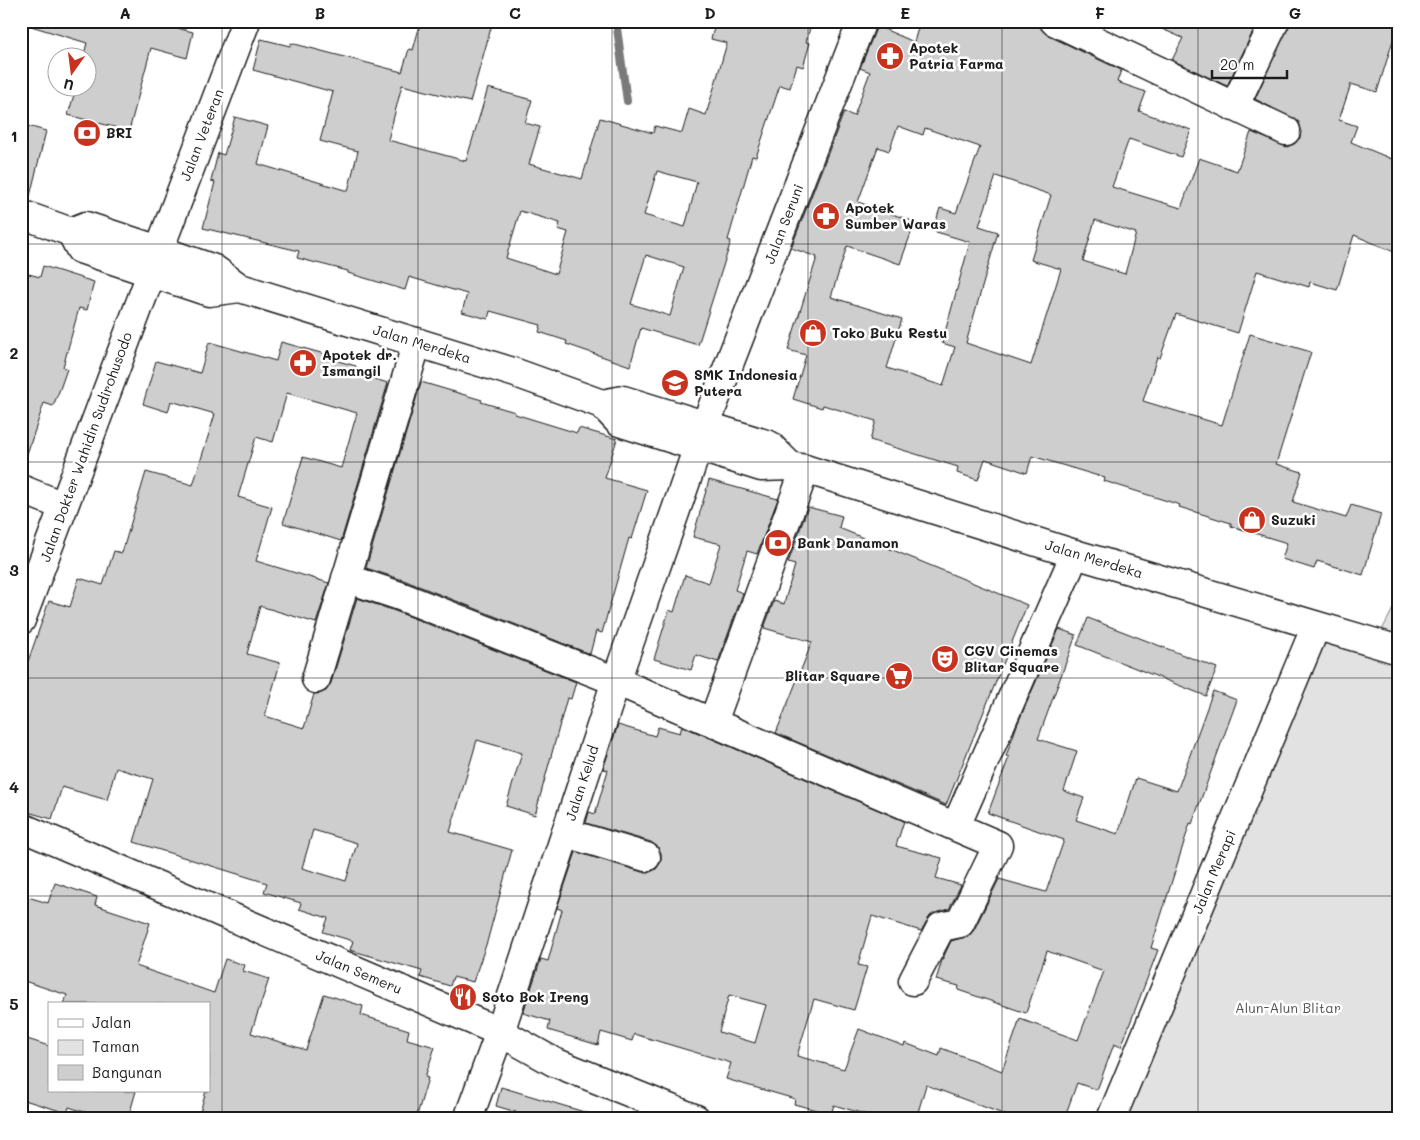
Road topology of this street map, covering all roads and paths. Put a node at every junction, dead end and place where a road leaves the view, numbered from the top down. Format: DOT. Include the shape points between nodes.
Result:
graph roads {
  1 [pos="246,21"];
  2 [pos="862,21"];
  3 [pos="1054,21"];
  4 [pos="1275,21"];
  5 [pos="1234,107"];
  6 [pos="1286,131"];
  7 [pos="21,214"];
  8 [pos="155,262"];
  9 [pos="417,342"];
  10 [pos="701,436"];
  11 [pos="797,467"];
  12 [pos="21,489"];
  13 [pos="63,506"];
  14 [pos="1075,554"];
  15 [pos="346,578"];
  16 [pos="21,620"];
  17 [pos="1316,626"];
  18 [pos="1399,650"];
  19 [pos="316,679"];
  20 [pos="616,681"];
  21 [pos="713,722"];
  22 [pos="956,826"];
  23 [pos="21,827"];
  24 [pos="566,834"];
  25 [pos="646,857"];
  26 [pos="913,981"];
  27 [pos="500,1032"];
  28 [pos="468,1119"];
  29 [pos="696,1119"];
  30 [pos="1111,1119"];
  1 -- 8 [label="main road, Jalan Veteran"];
  2 -- 10 [label="main road, Jalan Seruni"];
  3 -- 5 [label="main road"];
  4 -- 5 [label="main road"];
  5 -- 6 [label="main road"];
  7 -- 8 [label="main road, Jalan Merdeka" via="71,232 80,249"];
  8 -- 9 [label="main road, Jalan Merdeka" via="209,292 240,288"];
  8 -- 13 [label="main road, Jalan Dokter Wahidin Sudirohusodo"];
  9 -- 10 [label="main road, Jalan Merdeka" via="602,404 619,422"];
  9 -- 15 [label="main road"];
  10 -- 11 [label="main road, Jalan Merdeka" via="761,467"];
  10 -- 20 [label="main road, Jalan Kelud"];
  11 -- 14 [label="main road, Jalan Merdeka"];
  11 -- 21 [label="main road"];
  12 -- 13 [label="main road"];
  13 -- 16 [label="main road, Jalan Dokter Wahidin Sudirohusodo"];
  14 -- 17 [label="main road, Jalan Merdeka"];
  14 -- 22 [label="main road"];
  15 -- 19 [label="main road"];
  15 -- 20 [label="main road"];
  17 -- 18 [label="main road, Jalan Merdeka"];
  17 -- 30 [label="main road, Jalan Merapi"];
  20 -- 21 [label="main road"];
  20 -- 24 [label="main road, Jalan Kelud"];
  21 -- 22 [label="main road"];
  22 -- 26 [label="main road" via="998,845 960,923 941,927"];
  23 -- 27 [label="main road, Jalan Semeru"];
  24 -- 25 [label="main road"];
  24 -- 27 [label="main road, Jalan Kelud"];
  27 -- 28 [label="main road, Jalan Kelud"];
  27 -- 29 [label="main road, Jalan Semeru" via="554,1062"];
}
